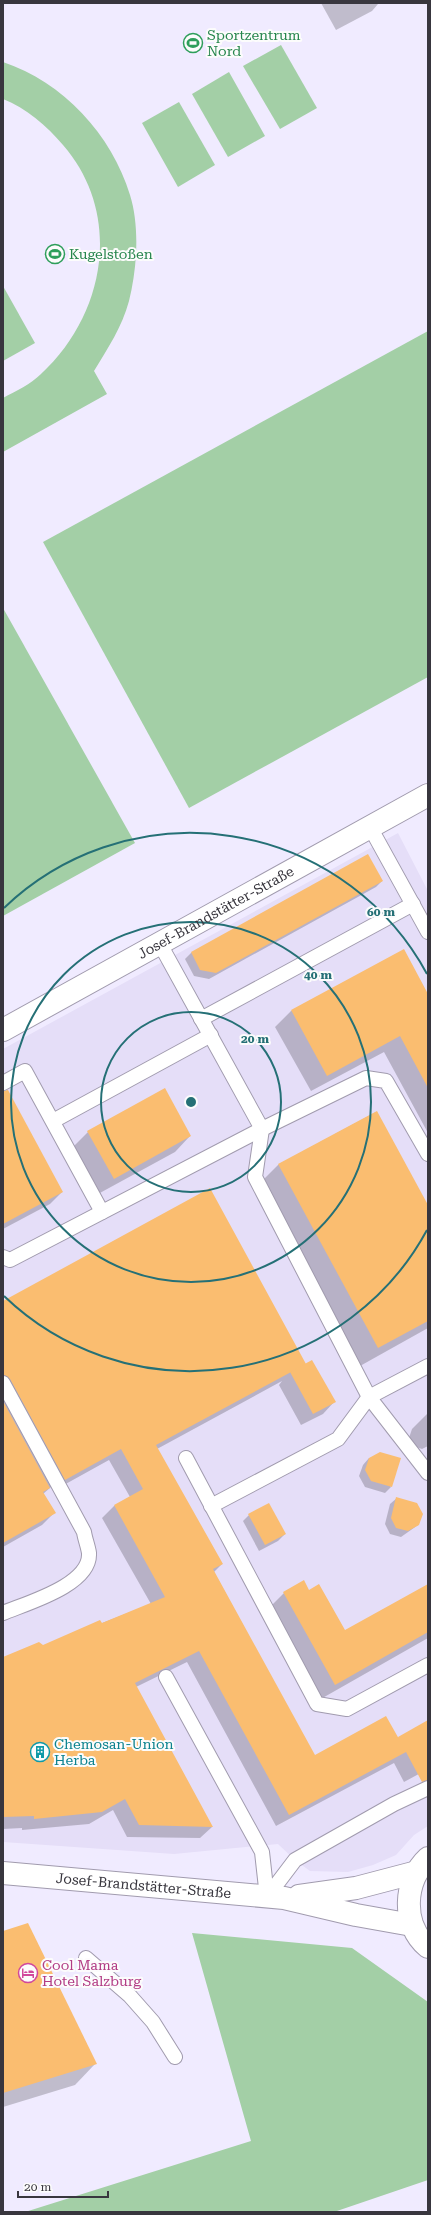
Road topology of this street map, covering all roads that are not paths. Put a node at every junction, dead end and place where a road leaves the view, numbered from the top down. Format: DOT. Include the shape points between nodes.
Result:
graph roads {
  1 [pos="428,795"];
  2 [pos="370,827"];
  3 [pos="412,904"];
  4 [pos="428,932"];
  5 [pos="160,944"];
  6 [pos="202,1019"];
  7 [pos="3,1030"];
  8 [pos="211,1036"];
  9 [pos="3,1083"];
  10 [pos="53,1121"];
  11 [pos="262,1129"];
  12 [pos="428,1154"];
  13 [pos="102,1212"];
  14 [pos="3,1257"];
  15 [pos="428,1366"];
  16 [pos="3,1383"];
  17 [pos="369,1397"];
  18 [pos="186,1458"];
  19 [pos="428,1473"];
  20 [pos="211,1506"];
  21 [pos="3,1613"];
  22 [pos="428,1665"];
  23 [pos="166,1677"];
  24 [pos="428,1788"];
  25 [pos="422,1865"];
  26 [pos="3,1873"];
  27 [pos="276,1897"];
  28 [pos="412,1925"];
  29 [pos="428,1947"];
  30 [pos="86,1958"];
  31 [pos="175,2057"];
  1 -- 2 [label="street, Josef-Brandstätter-Straße"];
  2 -- 3 [label="lane"];
  2 -- 5 [label="street, Josef-Brandstätter-Straße"];
  3 -- 4 [label="lane"];
  3 -- 6 [label="lane"];
  5 -- 6 [label="lane"];
  5 -- 7 [label="street, Josef-Brandstätter-Straße"];
  6 -- 8 [label="lane"];
  8 -- 10 [label="lane"];
  8 -- 11 [label="lane"];
  9 -- 10 [label="lane" via="25,1071"];
  10 -- 13 [label="lane"];
  11 -- 12 [label="lane" via="366,1078 386,1081"];
  11 -- 13 [label="lane"];
  11 -- 17 [label="lane" via="255,1177"];
  13 -- 14 [label="lane" via="10,1260"];
  15 -- 17 [label="lane"];
  16 -- 21 [label="lane" via="84,1532 89,1554 84,1572 63,1588"];
  17 -- 19 [label="lane"];
  17 -- 20 [label="lane" via="338,1439"];
  18 -- 20 [label="lane"];
  20 -- 22 [label="lane" via="317,1704 347,1709"];
  23 -- 27 [label="lane" via="262,1852"];
  24 -- 27 [label="lane" via="394,1804 295,1860"];
  25 -- 27 [label="street, Josef-Brandstätter-Straße" via="356,1888"];
  25 -- 28 [label="street, Josef-Brandstätter-Straße" via="411,1883 408,1904"];
  26 -- 27 [label="street, Josef-Brandstätter-Straße"];
  27 -- 28 [label="street, Josef-Brandstätter-Straße"];
  28 -- 29 [label="street, Josef-Brandstätter-Straße"];
  30 -- 31 [label="lane" via="130,1996 153,2022"];
}
